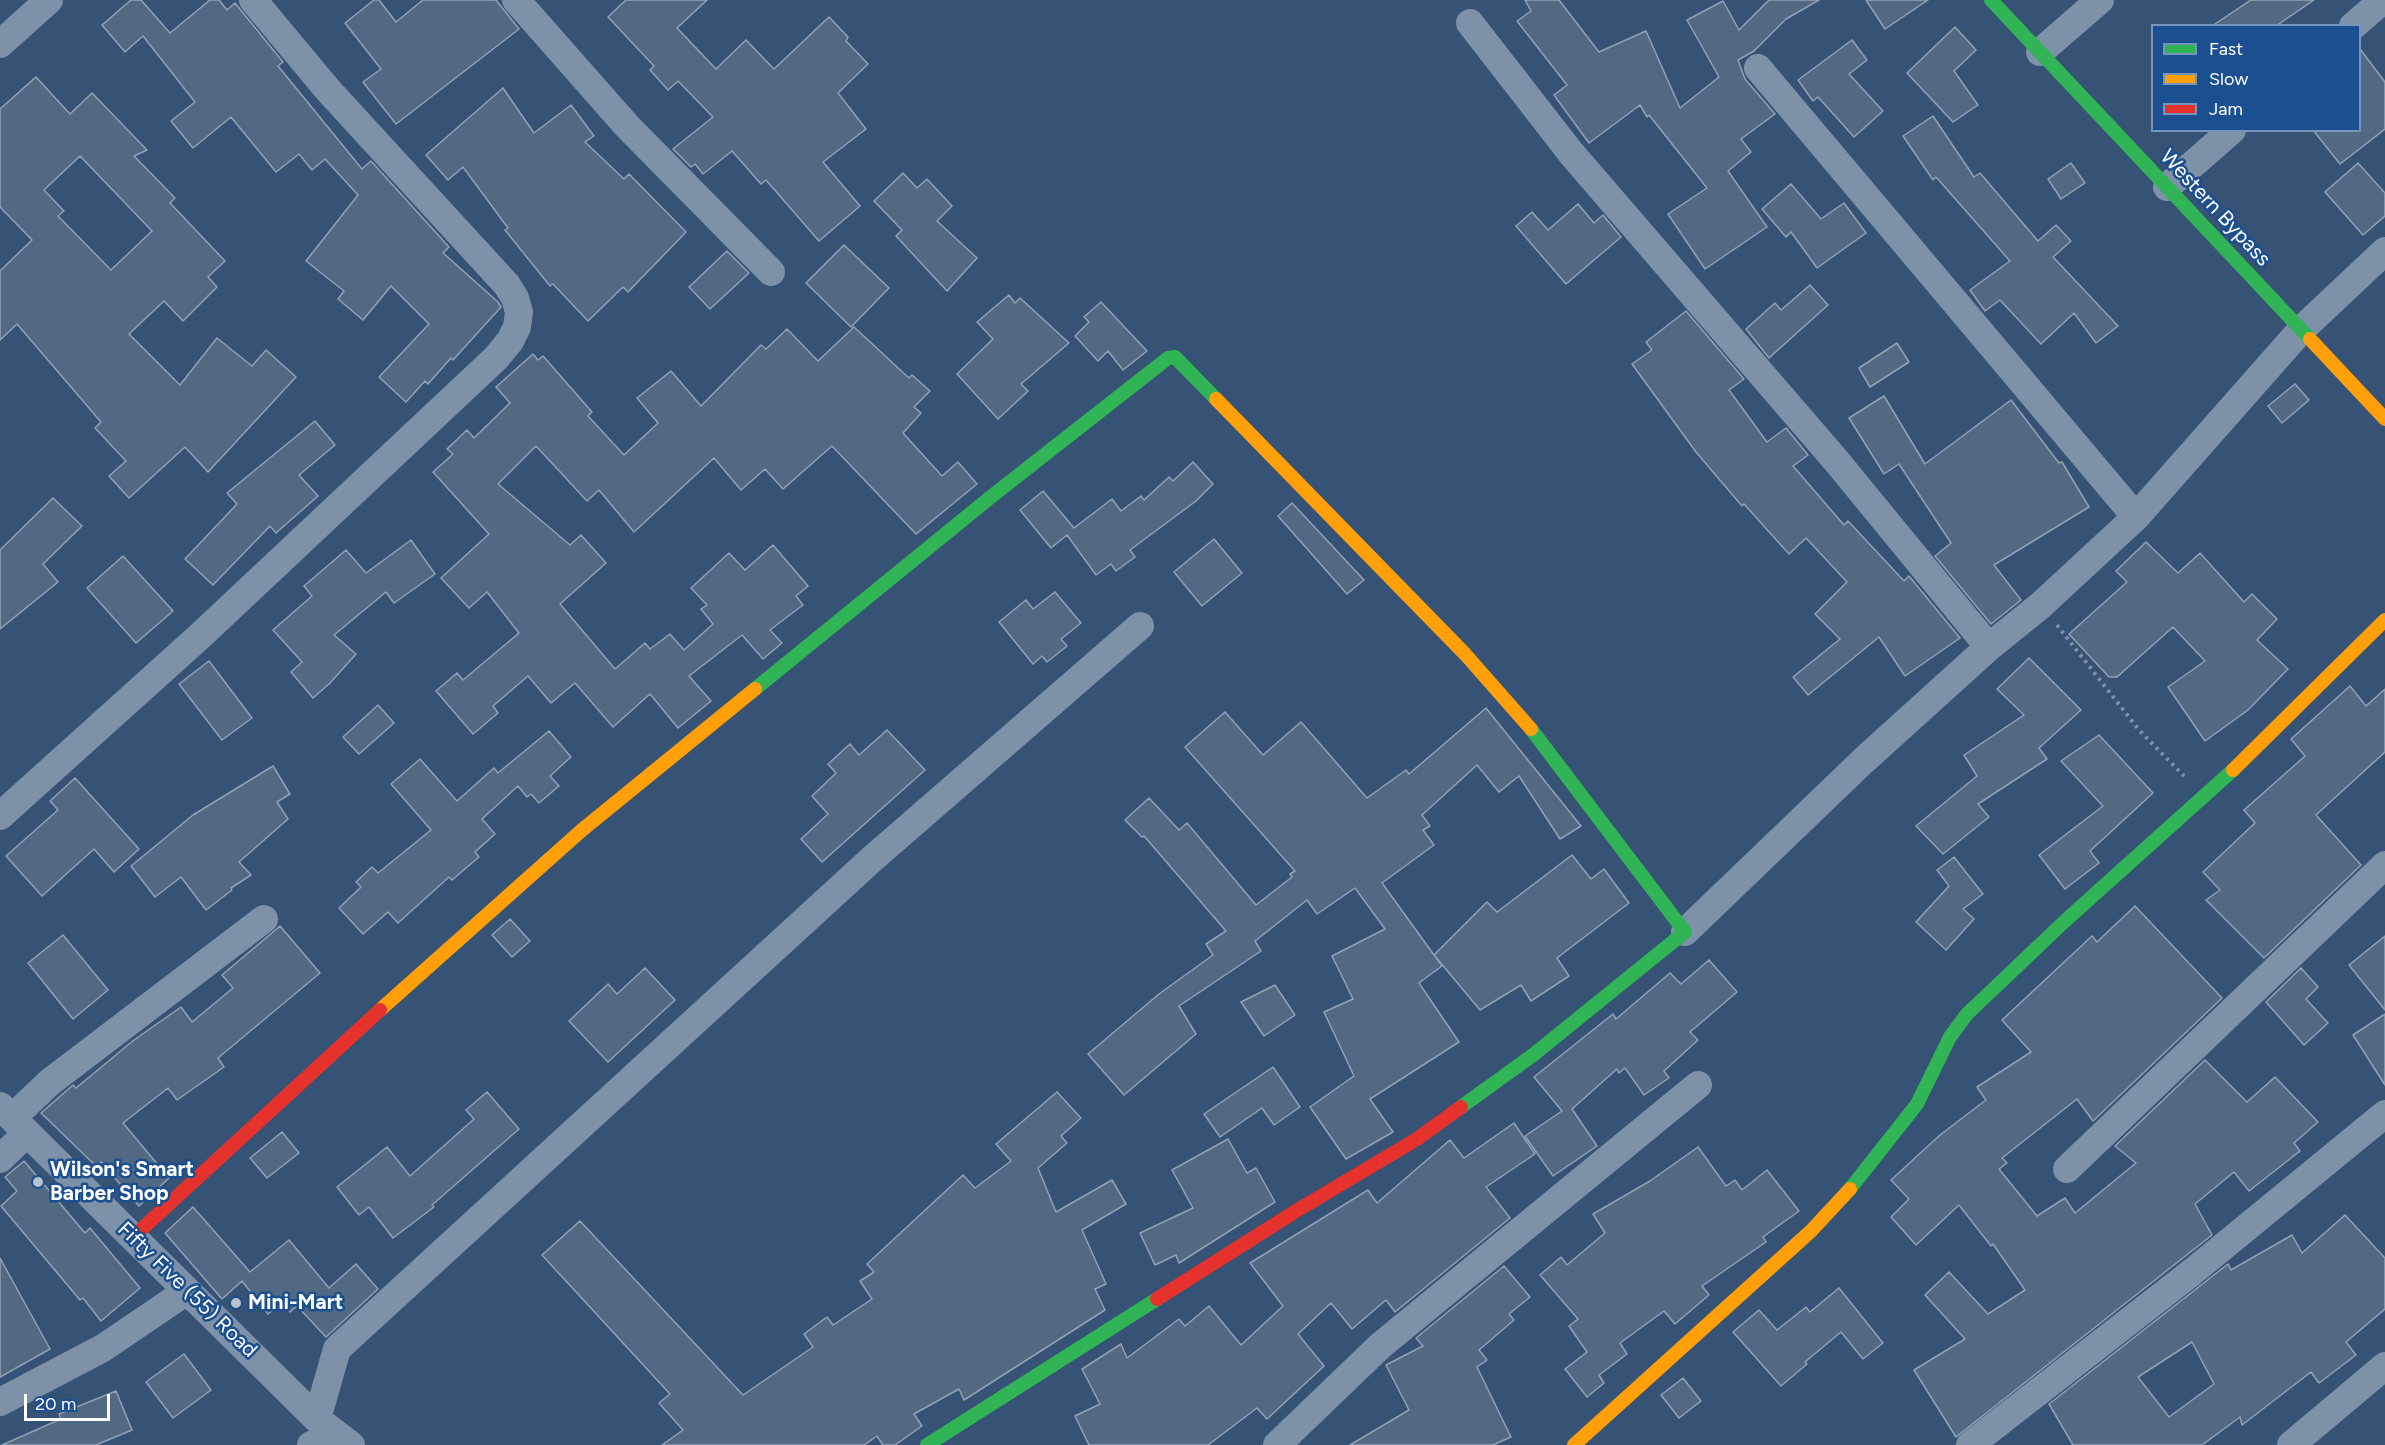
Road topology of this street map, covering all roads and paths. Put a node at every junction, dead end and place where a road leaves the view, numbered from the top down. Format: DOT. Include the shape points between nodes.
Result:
graph roads {
  1 [pos="49,0"];
  2 [pos="253,0"];
  3 [pos="516,0"];
  4 [pos="1991,0"];
  5 [pos="2100,0"];
  6 [pos="2383,0"];
  7 [pos="1470,23"];
  8 [pos="2355,24"];
  9 [pos="0,44"];
  10 [pos="2040,52"];
  11 [pos="1758,68"];
  12 [pos="2230,132"];
  13 [pos="2167,187"];
  14 [pos="2385,251"];
  15 [pos="771,272"];
  16 [pos="2301,330"];
  17 [pos="2385,419"];
  18 [pos="2136,518"];
  19 [pos="2042,605"];
  20 [pos="2385,620"];
  21 [pos="1140,626"];
  22 [pos="1989,647"];
  23 [pos="2206,797"];
  24 [pos="0,816"];
  25 [pos="2385,866"];
  26 [pos="264,919"];
  27 [pos="1685,932"];
  28 [pos="1698,1085"];
  29 [pos="2385,1114"];
  30 [pos="13,1119"];
  31 [pos="0,1159"];
  32 [pos="2067,1169"];
  33 [pos="132,1238"];
  34 [pos="186,1291"];
  35 [pos="2385,1366"];
  36 [pos="0,1402"];
  37 [pos="329,1436"];
  38 [pos="927,1445"];
  39 [pos="1277,1445"];
  40 [pos="1574,1445"];
  41 [pos="1970,1445"];
  42 [pos="2291,1445"];
  1 -- 9 [label="street"];
  2 -- 24 [label="street" via="328,90 507,285 519,312 516,327 510,341 487,366 200,636"];
  3 -- 15 [label="street" via="627,126"];
  4 -- 10 [label="street, Western Bypass"];
  5 -- 10 [label="street"];
  6 -- 8 [label="street"];
  7 -- 22 [label="street" via="1571,153 1839,464"];
  10 -- 13 [label="street, Western Bypass"];
  11 -- 18 [label="street"];
  12 -- 13 [label="street"];
  13 -- 16 [label="street, Western Bypass"];
  14 -- 16 [label="street"];
  16 -- 17 [label="street, Western Bypass"];
  16 -- 18 [label="street"];
  18 -- 19 [label="street"];
  19 -- 22 [label="street"];
  19 -- 23 [label="path" via="2139,730"];
  20 -- 23 [label="street"];
  21 -- 37 [label="street" via="872,859 337,1349"];
  22 -- 27 [label="street" via="1863,761"];
  23 -- 40 [label="street" via="2066,920 1967,1014 1950,1037 1917,1104 1861,1177 1811,1231"];
  25 -- 32 [label="street"];
  26 -- 30 [label="street" via="59,1076"];
  27 -- 33 [label="street" via="1542,742 1473,663 1177,359 1170,357 992,496 582,830"];
  27 -- 38 [label="street" via="1533,1056 1417,1140 1296,1211"];
  28 -- 39 [label="street" via="1380,1346"];
  29 -- 41 [label="street" via="2191,1273"];
  30 -- 31 [label="street"];
  30 -- 33 [label="street, Fifty Five (55) Road"];
  33 -- 34 [label="street, Fifty Five (55) Road"];
  34 -- 36 [label="street" via="103,1348"];
  34 -- 37 [label="street, Fifty Five (55) Road"];
  35 -- 42 [label="street"];
}
